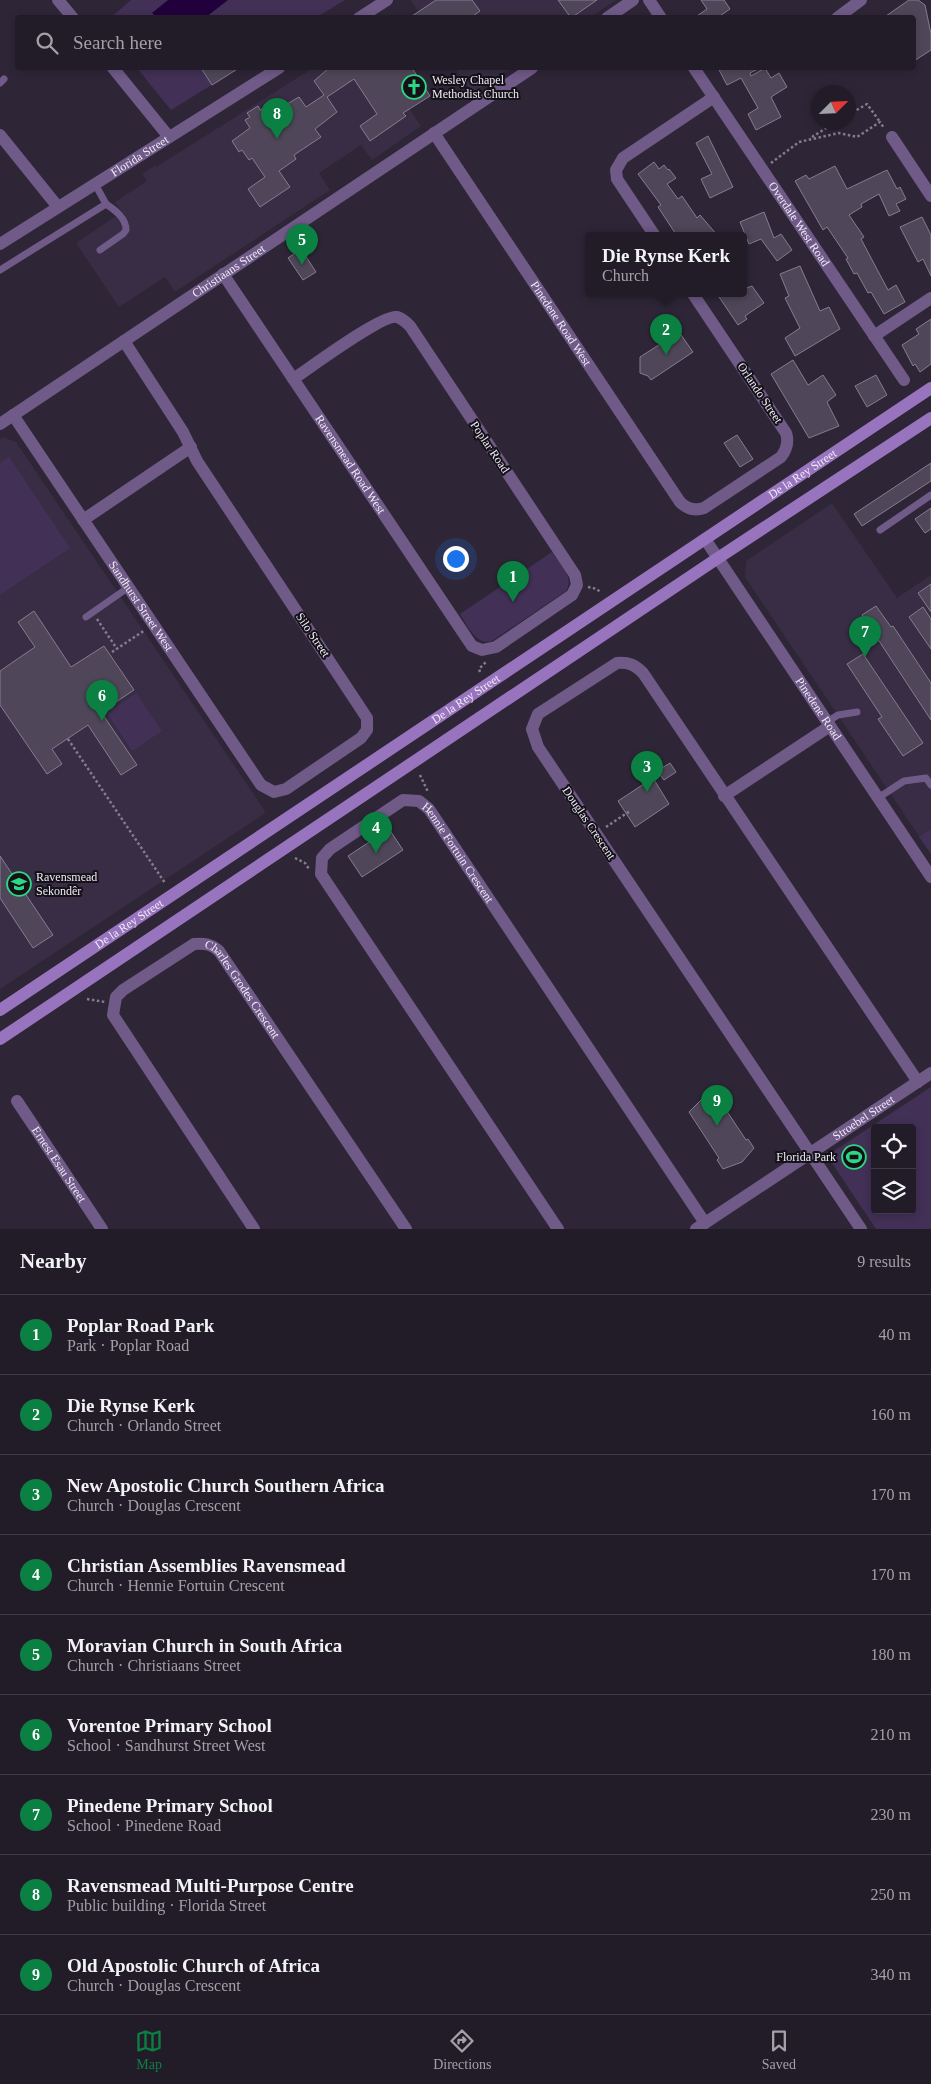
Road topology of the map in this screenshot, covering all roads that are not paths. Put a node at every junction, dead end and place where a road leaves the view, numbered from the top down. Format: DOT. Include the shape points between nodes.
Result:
graph roads {
  1 [pos="58,0"];
  2 [pos="386,0"];
  3 [pos="633,0"];
  4 [pos="649,0"];
  5 [pos="861,0"];
  6 [pos="70,15"];
  7 [pos="364,15"];
  8 [pos="611,15"];
  9 [pos="659,15"];
  10 [pos="840,15"];
  11 [pos="115,70"];
  12 [pos="277,70"];
  13 [pos="529,70"];
  14 [pos="695,70"];
  15 [pos="714,97"];
  16 [pos="434,133"];
  17 [pos="0,135"];
  18 [pos="169,137"];
  19 [pos="892,137"];
  20 [pos="94,184"];
  21 [pos="931,196"];
  22 [pos="106,204"];
  23 [pos="58,207"];
  24 [pos="652,232"];
  25 [pos="0,244"];
  26 [pos="100,250"];
  27 [pos="0,270"];
  28 [pos="223,274"];
  29 [pos="695,297"];
  30 [pos="931,298"];
  31 [pos="874,336"];
  32 [pos="124,341"];
  33 [pos="294,379"];
  34 [pos="904,380"];
  35 [pos="931,388"];
  36 [pos="13,415"];
  37 [pos="931,418"];
  38 [pos="0,424"];
  39 [pos="190,447"];
  40 [pos="931,495"];
  41 [pos="691,509"];
  42 [pos="83,520"];
  43 [pos="880,530"];
  44 [pos="705,539"];
  45 [pos="718,558"];
  46 [pos="128,587"];
  47 [pos="89,614"];
  48 [pos="486,654"];
  49 [pos="857,712"];
  50 [pos="828,724"];
  51 [pos="931,785"];
  52 [pos="274,792"];
  53 [pos="724,796"];
  54 [pos="878,798"];
  55 [pos="931,877"];
  56 [pos="0,1010"];
  57 [pos="0,1039"];
  58 [pos="931,1073"];
  59 [pos="918,1082"];
  60 [pos="16,1101"];
  61 [pos="811,1153"];
  62 [pos="701,1226"];
  63 [pos="102,1229"];
  64 [pos="254,1229"];
  65 [pos="406,1229"];
  66 [pos="558,1229"];
  67 [pos="861,1229"];
  1 -- 6 [label="street"];
  2 -- 7 [label="street"];
  3 -- 8 [label="street"];
  4 -- 9 [label="street"];
  5 -- 10 [label="street"];
  11 -- 18 [label="street"];
  12 -- 18 [label="street, Florida Street"];
  13 -- 16 [label="street, Christiaans Street"];
  14 -- 15 [label="street, Overdale West Road"];
  15 -- 24 [label="street" via="623,158 617,166 617,179"];
  15 -- 31 [label="street, Overdale West Road"];
  16 -- 28 [label="street, Christiaans Street"];
  16 -- 41 [label="street, Pinedene Road West" via="680,502"];
  17 -- 23 [label="street"];
  18 -- 20 [label="street, Florida Street"];
  19 -- 21 [label="street"];
  20 -- 22 [label="lane"];
  20 -- 23 [label="street, Florida Street"];
  22 -- 26 [label="lane" via="116,210 126,230"];
  22 -- 27 [label="lane"];
  23 -- 25 [label="street, Florida Street"];
  28 -- 32 [label="street, Christiaans Street"];
  28 -- 33 [label="street, Ravensmead Road West"];
  29 -- 41 [label="street, Orlando Street" via="788,440 787,449 781,456 704,508"];
  30 -- 31 [label="street"];
  31 -- 34 [label="street, Overdale West Road"];
  32 -- 36 [label="street, Christiaans Street"];
  32 -- 39 [label="street, Silo Street"];
  33 -- 48 [label="street, Ravensmead Road West" via="469,642"];
  33 -- 48 [label="street, Poplar Road" via="388,318 396,317 410,326 576,575 577,585 572,595"];
  35 -- 44 [label="main road, De la Rey Street"];
  36 -- 38 [label="street, Christiaans Street"];
  36 -- 42 [label="street, Sandhurst Street West"];
  37 -- 45 [label="main road, De la Rey Street"];
  39 -- 42 [label="street"];
  39 -- 52 [label="street, Silo Street" via="367,718 361,738 286,789"];
  40 -- 43 [label="lane"];
  42 -- 46 [label="street, Sandhurst Street West"];
  44 -- 45 [label="street, Pinedene Road"];
  44 -- 56 [label="main road, De la Rey Street"];
  45 -- 50 [label="street, Pinedene Road"];
  45 -- 57 [label="main road, De la Rey Street"];
  46 -- 47 [label="lane"];
  46 -- 52 [label="street, Sandhurst Street West" via="261,785"];
  49 -- 50 [label="lane" via="838,715"];
  50 -- 53 [label="street"];
  50 -- 54 [label="street, Pinedene Road"];
  51 -- 54 [label="lane" via="926,778 904,781"];
  53 -- 59 [label="street, Douglas Crescent"];
  53 -- 61 [label="street, Douglas Crescent" via="642,673 627,662 617,663 538,714 532,729 538,747"];
  54 -- 55 [label="street, Pinedene Road"];
  58 -- 59 [label="street, Stroebel Street"];
  59 -- 61 [label="street, Stroebel Street"];
  60 -- 63 [label="street, Ernest Esau Street"];
  61 -- 62 [label="street, Stroebel Street"];
  61 -- 67 [label="street, Douglas Crescent"];
  62 -- 66 [label="street, Hennie Fortuin Crescent" via="430,809 419,800 403,800 330,848 322,858 322,874"];
  64 -- 65 [label="street, Charles Grodes Crescent" via="113,1015 116,997 123,990 194,944 213,946 223,955"];
}
